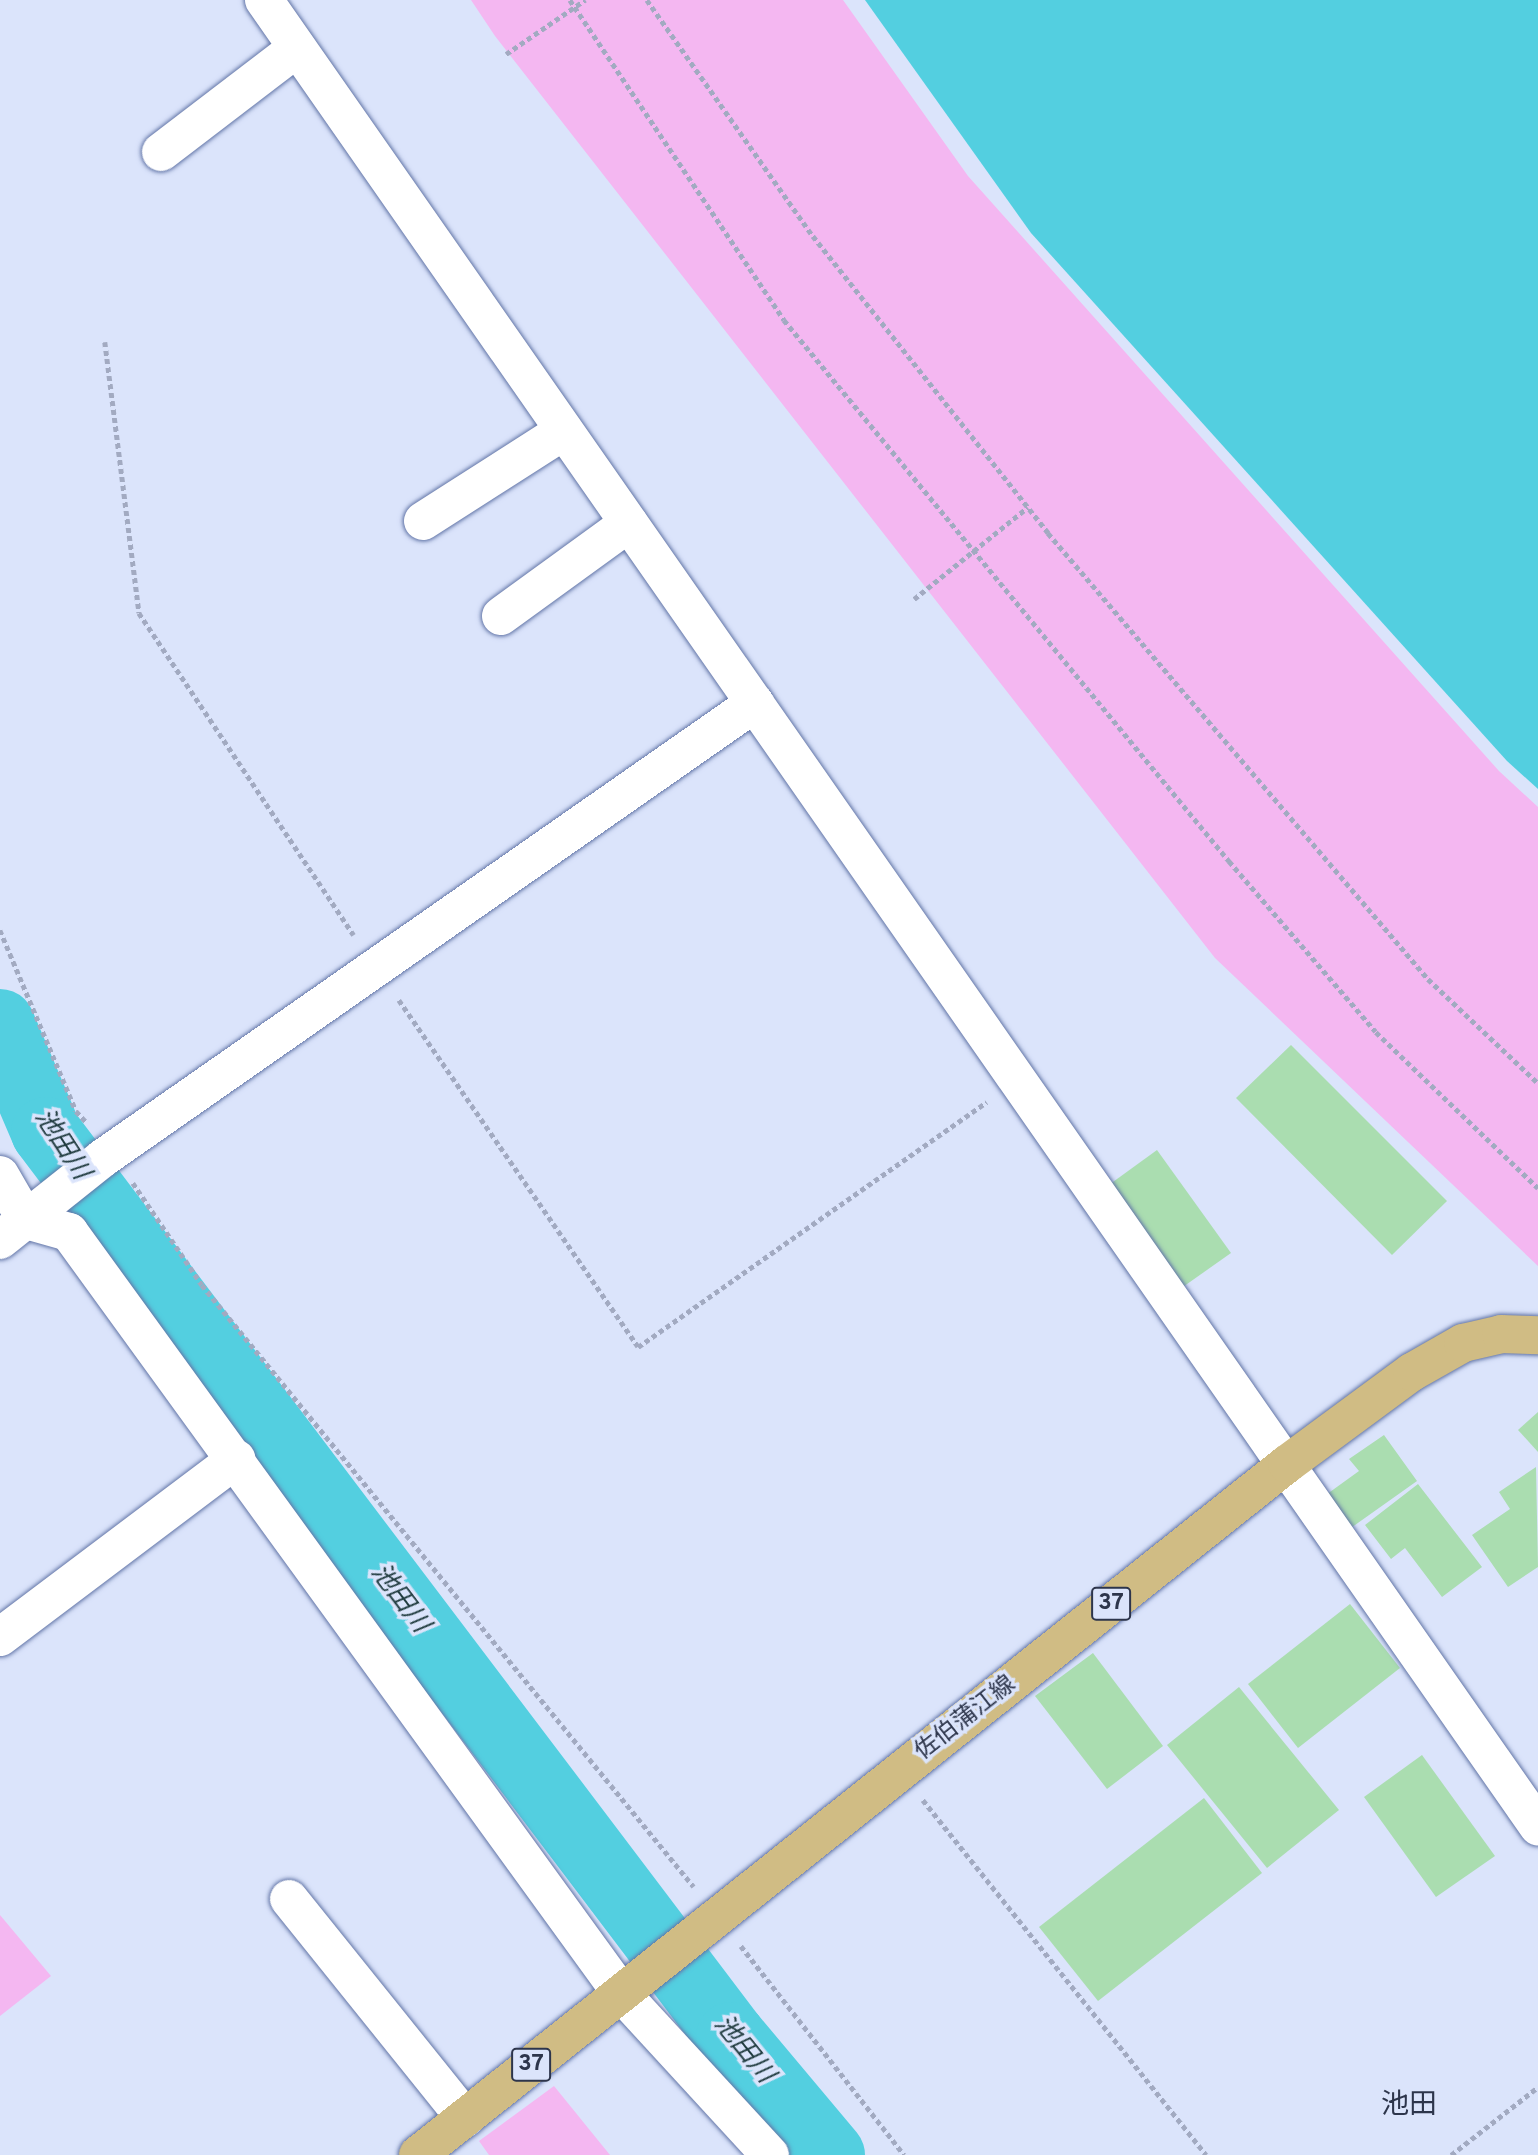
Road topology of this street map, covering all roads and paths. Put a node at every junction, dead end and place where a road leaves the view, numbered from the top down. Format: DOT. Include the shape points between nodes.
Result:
graph roads {
  1 [pos="264,0"];
  2 [pos="570,0"];
  3 [pos="585,0"];
  4 [pos="647,0"];
  5 [pos="575,7"];
  6 [pos="297,48"];
  7 [pos="506,54"];
  8 [pos="161,152"];
  9 [pos="105,342"];
  10 [pos="564,431"];
  11 [pos="1028,507"];
  12 [pos="423,521"];
  13 [pos="629,523"];
  14 [pos="974,550"];
  15 [pos="914,599"];
  16 [pos="501,616"];
  17 [pos="755,704"];
  18 [pos="0,930"];
  19 [pos="376,968"];
  20 [pos="1018,1080"];
  21 [pos="1538,1083"];
  22 [pos="108,1155"];
  23 [pos="0,1175"];
  24 [pos="1538,1188"];
  25 [pos="18,1226"];
  26 [pos="1538,1335"];
  27 [pos="236,1459"];
  28 [pos="1287,1464"];
  29 [pos="0,1637"];
  30 [pos="900,1772"];
  31 [pos="1538,1826"];
  32 [pos="289,1899"];
  33 [pos="713,1920"];
  34 [pos="632,1984"];
  35 [pos="1538,2087"];
  36 [pos="465,2118"];
  37 [pos="418,2155"];
  38 [pos="770,2155"];
  39 [pos="904,2155"];
  40 [pos="1206,2155"];
  41 [pos="1451,2155"];
  1 -- 6 [label="street"];
  2 -- 5 [label="path"];
  3 -- 5 [label="path"];
  4 -- 11 [label="path" via="813,236"];
  5 -- 7 [label="path"];
  5 -- 14 [label="path" via="784,320"];
  6 -- 8 [label="street"];
  6 -- 10 [label="street"];
  9 -- 19 [label="path" via="139,613"];
  10 -- 12 [label="street"];
  10 -- 13 [label="street"];
  11 -- 14 [label="path"];
  11 -- 21 [label="path" via="1428,979"];
  13 -- 16 [label="street"];
  13 -- 17 [label="street"];
  14 -- 15 [label="path"];
  14 -- 24 [label="path" via="1228,861 1376,1032"];
  17 -- 19 [label="street"];
  17 -- 20 [label="street"];
  18 -- 22 [label="path" via="76,1111"];
  19 -- 20 [label="path" via="638,1347"];
  19 -- 22 [label="street"];
  20 -- 28 [label="street"];
  22 -- 25 [label="street"];
  22 -- 33 [label="path" via="202,1285"];
  23 -- 25 [label="street"];
  25 -- 27 [label="street" via="69,1232"];
  26 -- 28 [label="main road, 佐伯蒲江線 / 37" via="1501,1334 1450,1349"];
  27 -- 29 [label="street"];
  27 -- 34 [label="street"];
  28 -- 30 [label="main road, 佐伯蒲江線 / 37"];
  28 -- 31 [label="street"];
  30 -- 33 [label="main road, 佐伯蒲江線 / 37"];
  30 -- 40 [label="path"];
  32 -- 36 [label="street"];
  33 -- 34 [label="main road, 佐伯蒲江線 / 37"];
  33 -- 39 [label="path"];
  34 -- 36 [label="main road, 佐伯蒲江線 / 37"];
  34 -- 38 [label="street"];
  35 -- 41 [label="path"];
  36 -- 37 [label="main road, 佐伯蒲江線 / 37"];
}
